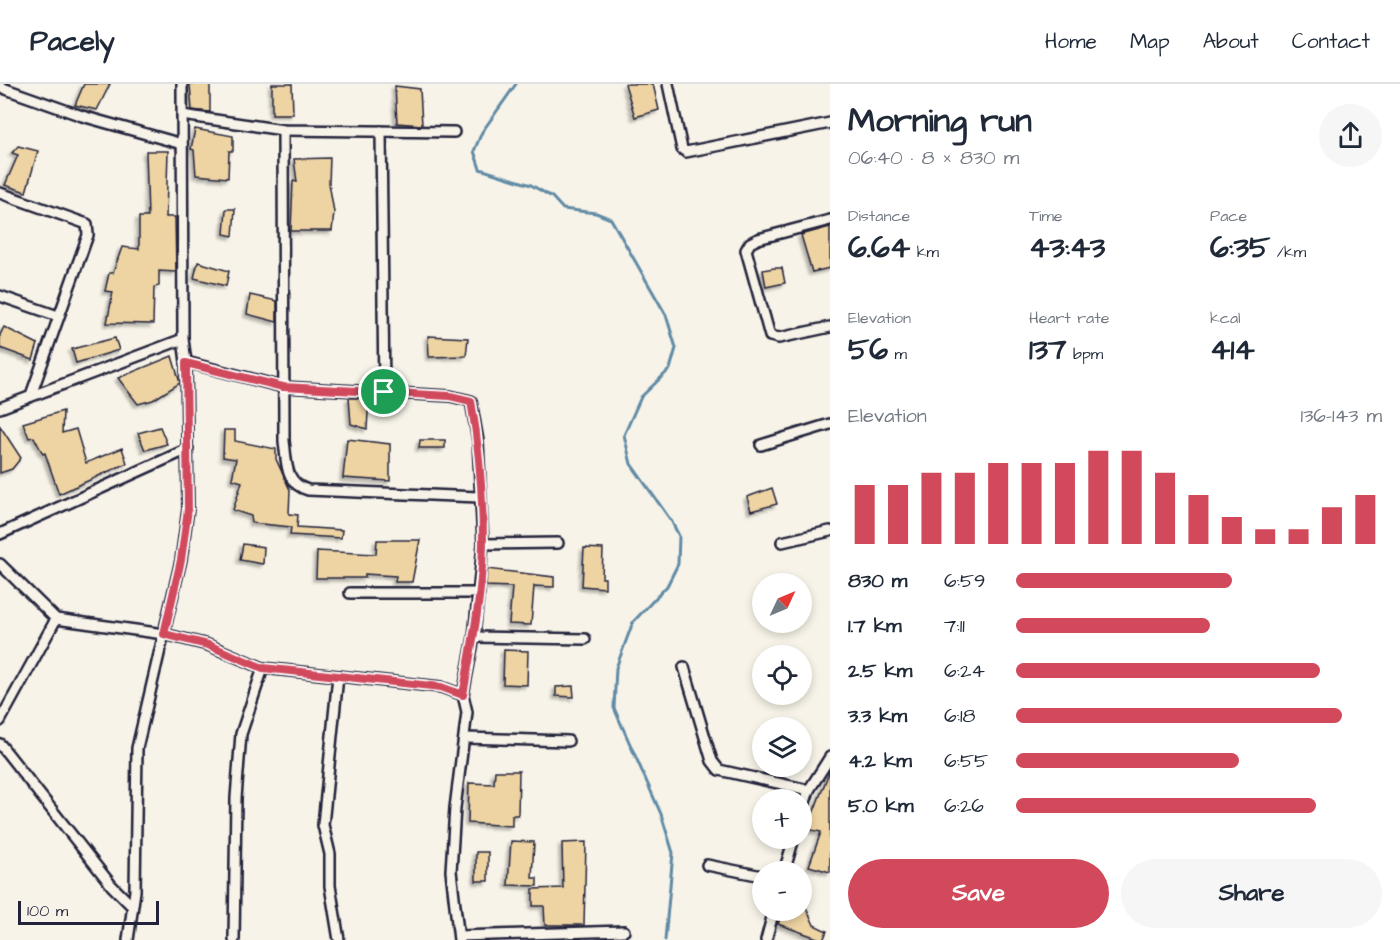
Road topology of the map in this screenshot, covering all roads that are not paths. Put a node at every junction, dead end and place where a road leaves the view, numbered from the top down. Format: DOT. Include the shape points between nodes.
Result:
graph roads {
  1 [pos="182,84"];
  2 [pos="668,84"];
  3 [pos="0,87"];
  4 [pos="182,114"];
  5 [pos="830,123"];
  6 [pos="284,130"];
  7 [pos="381,131"];
  8 [pos="454,132"];
  9 [pos="182,144"];
  10 [pos="0,193"];
  11 [pos="830,220"];
  12 [pos="0,296"];
  13 [pos="58,316"];
  14 [pos="830,327"];
  15 [pos="183,339"];
  16 [pos="186,363"];
  17 [pos="283,387"];
  18 [pos="384,392"];
  19 [pos="31,395"];
  20 [pos="0,408"];
  21 [pos="830,424"];
  22 [pos="761,445"];
  23 [pos="188,449"];
  24 [pos="480,497"];
  25 [pos="830,531"];
  26 [pos="0,534"];
  27 [pos="782,542"];
  28 [pos="483,543"];
  29 [pos="558,543"];
  30 [pos="0,564"];
  31 [pos="350,593"];
  32 [pos="479,593"];
  33 [pos="56,619"];
  34 [pos="164,634"];
  35 [pos="474,637"];
  36 [pos="585,639"];
  37 [pos="684,667"];
  38 [pos="263,668"];
  39 [pos="338,676"];
  40 [pos="463,695"];
  41 [pos="0,721"];
  42 [pos="465,738"];
  43 [pos="568,741"];
  44 [pos="1,746"];
  45 [pos="830,757"];
  46 [pos="809,789"];
  47 [pos="707,865"];
  48 [pos="752,874"];
  49 [pos="132,906"];
  50 [pos="771,921"];
  51 [pos="624,931"];
  52 [pos="459,938"];
  53 [pos="128,940"];
  54 [pos="234,940"];
  55 [pos="339,940"];
  56 [pos="766,940"];
  1 -- 4 [label="street"];
  2 -- 5 [label="street" via="682,149 686,152"];
  3 -- 9 [label="street" via="82,116"];
  4 -- 6 [label="street"];
  4 -- 9 [label="street"];
  6 -- 7 [label="street"];
  6 -- 17 [label="street"];
  7 -- 8 [label="street"];
  7 -- 18 [label="street"];
  9 -- 15 [label="street"];
  10 -- 13 [label="street" via="87,224 88,235"];
  11 -- 14 [label="street" via="758,239 746,250 770,336 779,338"];
  12 -- 13 [label="street"];
  13 -- 19 [label="street"];
  15 -- 16 [label="street"];
  15 -- 19 [label="street"];
  16 -- 17 [label="street"];
  16 -- 23 [label="street"];
  17 -- 18 [label="street"];
  17 -- 24 [label="street" via="284,441 290,480 295,487"];
  18 -- 24 [label="street" via="471,401 478,441"];
  19 -- 20 [label="street"];
  21 -- 22 [label="street"];
  23 -- 26 [label="street"];
  23 -- 34 [label="street" via="188,509"];
  24 -- 28 [label="street"];
  25 -- 27 [label="street"];
  28 -- 29 [label="street"];
  28 -- 32 [label="street"];
  30 -- 33 [label="street"];
  31 -- 32 [label="street"];
  32 -- 35 [label="street"];
  33 -- 34 [label="street"];
  33 -- 41 [label="street"];
  34 -- 38 [label="street" via="208,645"];
  34 -- 49 [label="street" via="137,748"];
  35 -- 36 [label="street"];
  35 -- 40 [label="street"];
  37 -- 46 [label="street" via="712,762 719,770"];
  38 -- 39 [label="street"];
  38 -- 54 [label="street" via="242,735 236,798"];
  39 -- 40 [label="street" via="441,687"];
  39 -- 55 [label="street" via="323,825"];
  40 -- 42 [label="street" via="467,712"];
  42 -- 43 [label="street"];
  42 -- 52 [label="street" via="451,871"];
  44 -- 49 [label="street"];
  45 -- 46 [label="street"];
  47 -- 48 [label="street"];
  49 -- 53 [label="street"];
  50 -- 56 [label="street"];
  51 -- 52 [label="street"];
}
